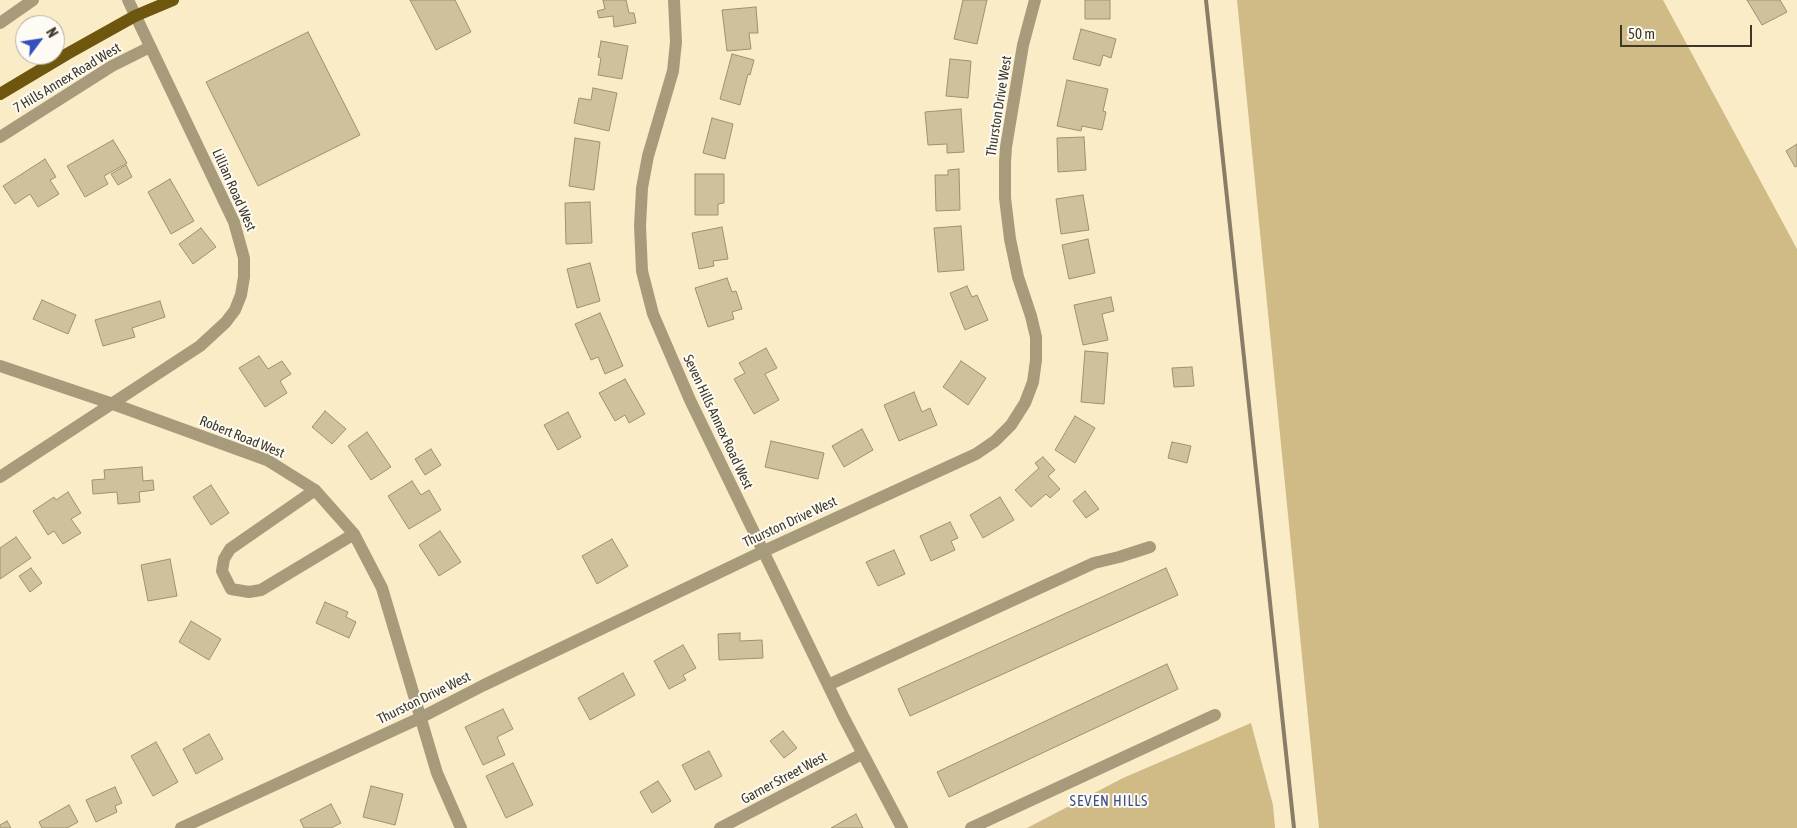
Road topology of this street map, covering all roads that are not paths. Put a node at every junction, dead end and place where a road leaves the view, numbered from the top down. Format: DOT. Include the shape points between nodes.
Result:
graph roads {
  1 [pos="33,0"];
  2 [pos="128,0"];
  3 [pos="173,0"];
  4 [pos="674,0"];
  5 [pos="1035,0"];
  6 [pos="135,16"];
  7 [pos="0,23"];
  8 [pos="150,47"];
  9 [pos="0,94"];
  10 [pos="0,137"];
  11 [pos="0,366"];
  12 [pos="113,404"];
  13 [pos="0,477"];
  14 [pos="315,490"];
  15 [pos="354,534"];
  16 [pos="1150,547"];
  17 [pos="764,551"];
  18 [pos="828,685"];
  19 [pos="1215,716"];
  20 [pos="420,718"];
  21 [pos="862,754"];
  22 [pos="181,828"];
  23 [pos="461,828"];
  24 [pos="720,828"];
  25 [pos="902,828"];
  26 [pos="971,828"];
  1 -- 7 [label="street"];
  2 -- 6 [label="street, Lillian Road West"];
  3 -- 6 [label="main road"];
  4 -- 17 [label="street, Seven Hills Annex Road West" via="674,71 648,156 642,188 642,271 653,314 690,400"];
  5 -- 17 [label="street, Thurston Drive West" via="1023,45 1005,162 1010,239 1036,338 1033,382 1025,404 1011,425 976,454"];
  6 -- 8 [label="street, Lillian Road West"];
  6 -- 9 [label="main road"];
  8 -- 10 [label="street, 7 Hills Annex Road West" via="112,66"];
  8 -- 12 [label="street, Lillian Road West" via="234,222 244,258 244,277 235,310 226,322 200,346"];
  11 -- 12 [label="street, Robert Road West"];
  12 -- 13 [label="street, Lillian Road West"];
  12 -- 14 [label="street, Robert Road West" via="267,460"];
  14 -- 15 [label="street, Robert Road West"];
  14 -- 15 [label="street" via="230,549 222,571 231,589 261,590"];
  15 -- 20 [label="street, Robert Road West" via="382,588"];
  16 -- 18 [label="street" via="1094,563"];
  17 -- 18 [label="street, Seven Hills Annex Road West"];
  17 -- 20 [label="street, Thurston Drive West"];
  18 -- 21 [label="street, Seven Hills Annex Road West"];
  19 -- 26 [label="street"];
  20 -- 22 [label="street, Thurston Drive West"];
  20 -- 23 [label="street, Robert Road West" via="437,772"];
  21 -- 24 [label="street, Garner Street West"];
  21 -- 25 [label="street, Seven Hills Annex Road West"];
}
